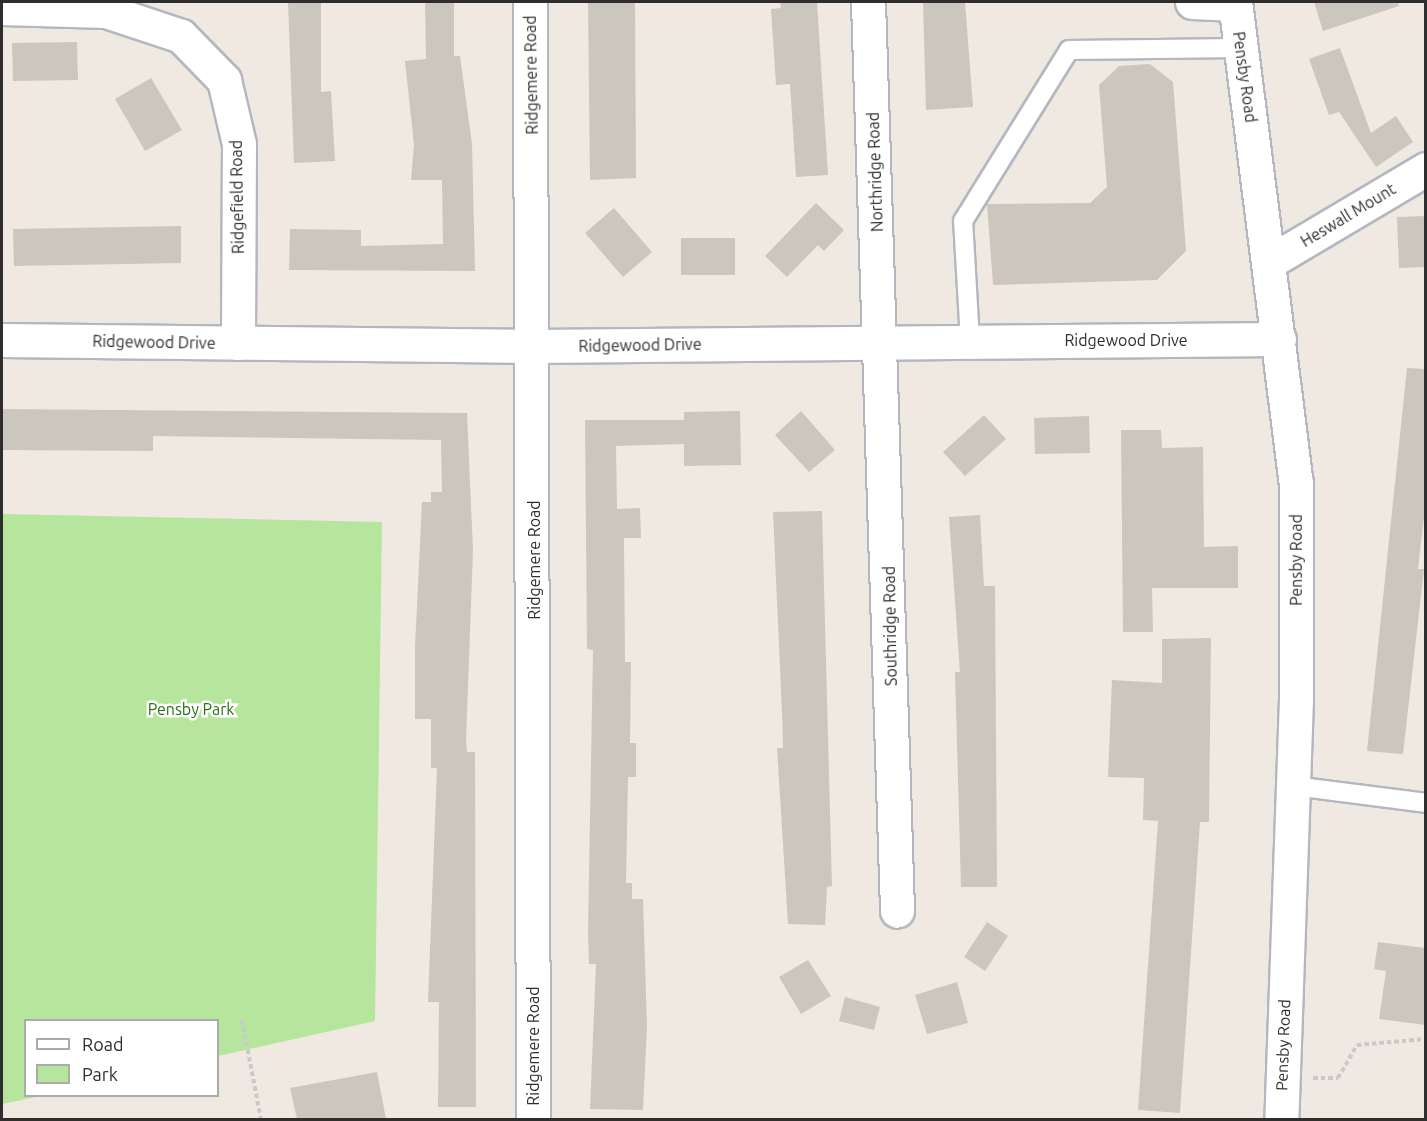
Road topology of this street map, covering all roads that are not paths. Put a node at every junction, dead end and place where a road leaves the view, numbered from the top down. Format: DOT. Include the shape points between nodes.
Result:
graph roads {
  1 [pos="530,2"];
  2 [pos="868,2"];
  3 [pos="1192,2"];
  4 [pos="1235,3"];
  5 [pos="2,8"];
  6 [pos="1241,48"];
  7 [pos="1425,169"];
  8 [pos="1271,261"];
  9 [pos="1279,339"];
  10 [pos="2,340"];
  11 [pos="970,341"];
  12 [pos="883,342"];
  13 [pos="238,343"];
  14 [pos="534,346"];
  15 [pos="1294,786"];
  16 [pos="1425,803"];
  17 [pos="897,911"];
  18 [pos="533,1119"];
  19 [pos="1281,1119"];
  1 -- 14 [label="street, Ridgemere Road"];
  2 -- 12 [label="street, Northridge Road"];
  3 -- 4 [label="street, Pensby Road"];
  4 -- 6 [label="street, Pensby Road"];
  5 -- 13 [label="street, Ridgefield Road" via="106,11 181,36 224,80 239,144"];
  6 -- 8 [label="street, Pensby Road"];
  6 -- 11 [label="lane" via="1069,50 963,221"];
  7 -- 8 [label="street, Heswall Mount"];
  8 -- 9 [label="street, Pensby Road"];
  9 -- 11 [label="street, Ridgewood Drive"];
  9 -- 15 [label="street, Pensby Road" via="1296,482"];
  10 -- 13 [label="street, Ridgewood Drive"];
  11 -- 12 [label="street, Ridgewood Drive"];
  12 -- 14 [label="street, Ridgewood Drive"];
  12 -- 17 [label="street, Southridge Road"];
  13 -- 14 [label="street, Ridgewood Drive"];
  14 -- 18 [label="street, Ridgemere Road"];
  15 -- 16 [label="lane"];
  15 -- 19 [label="street, Pensby Road"];
}
